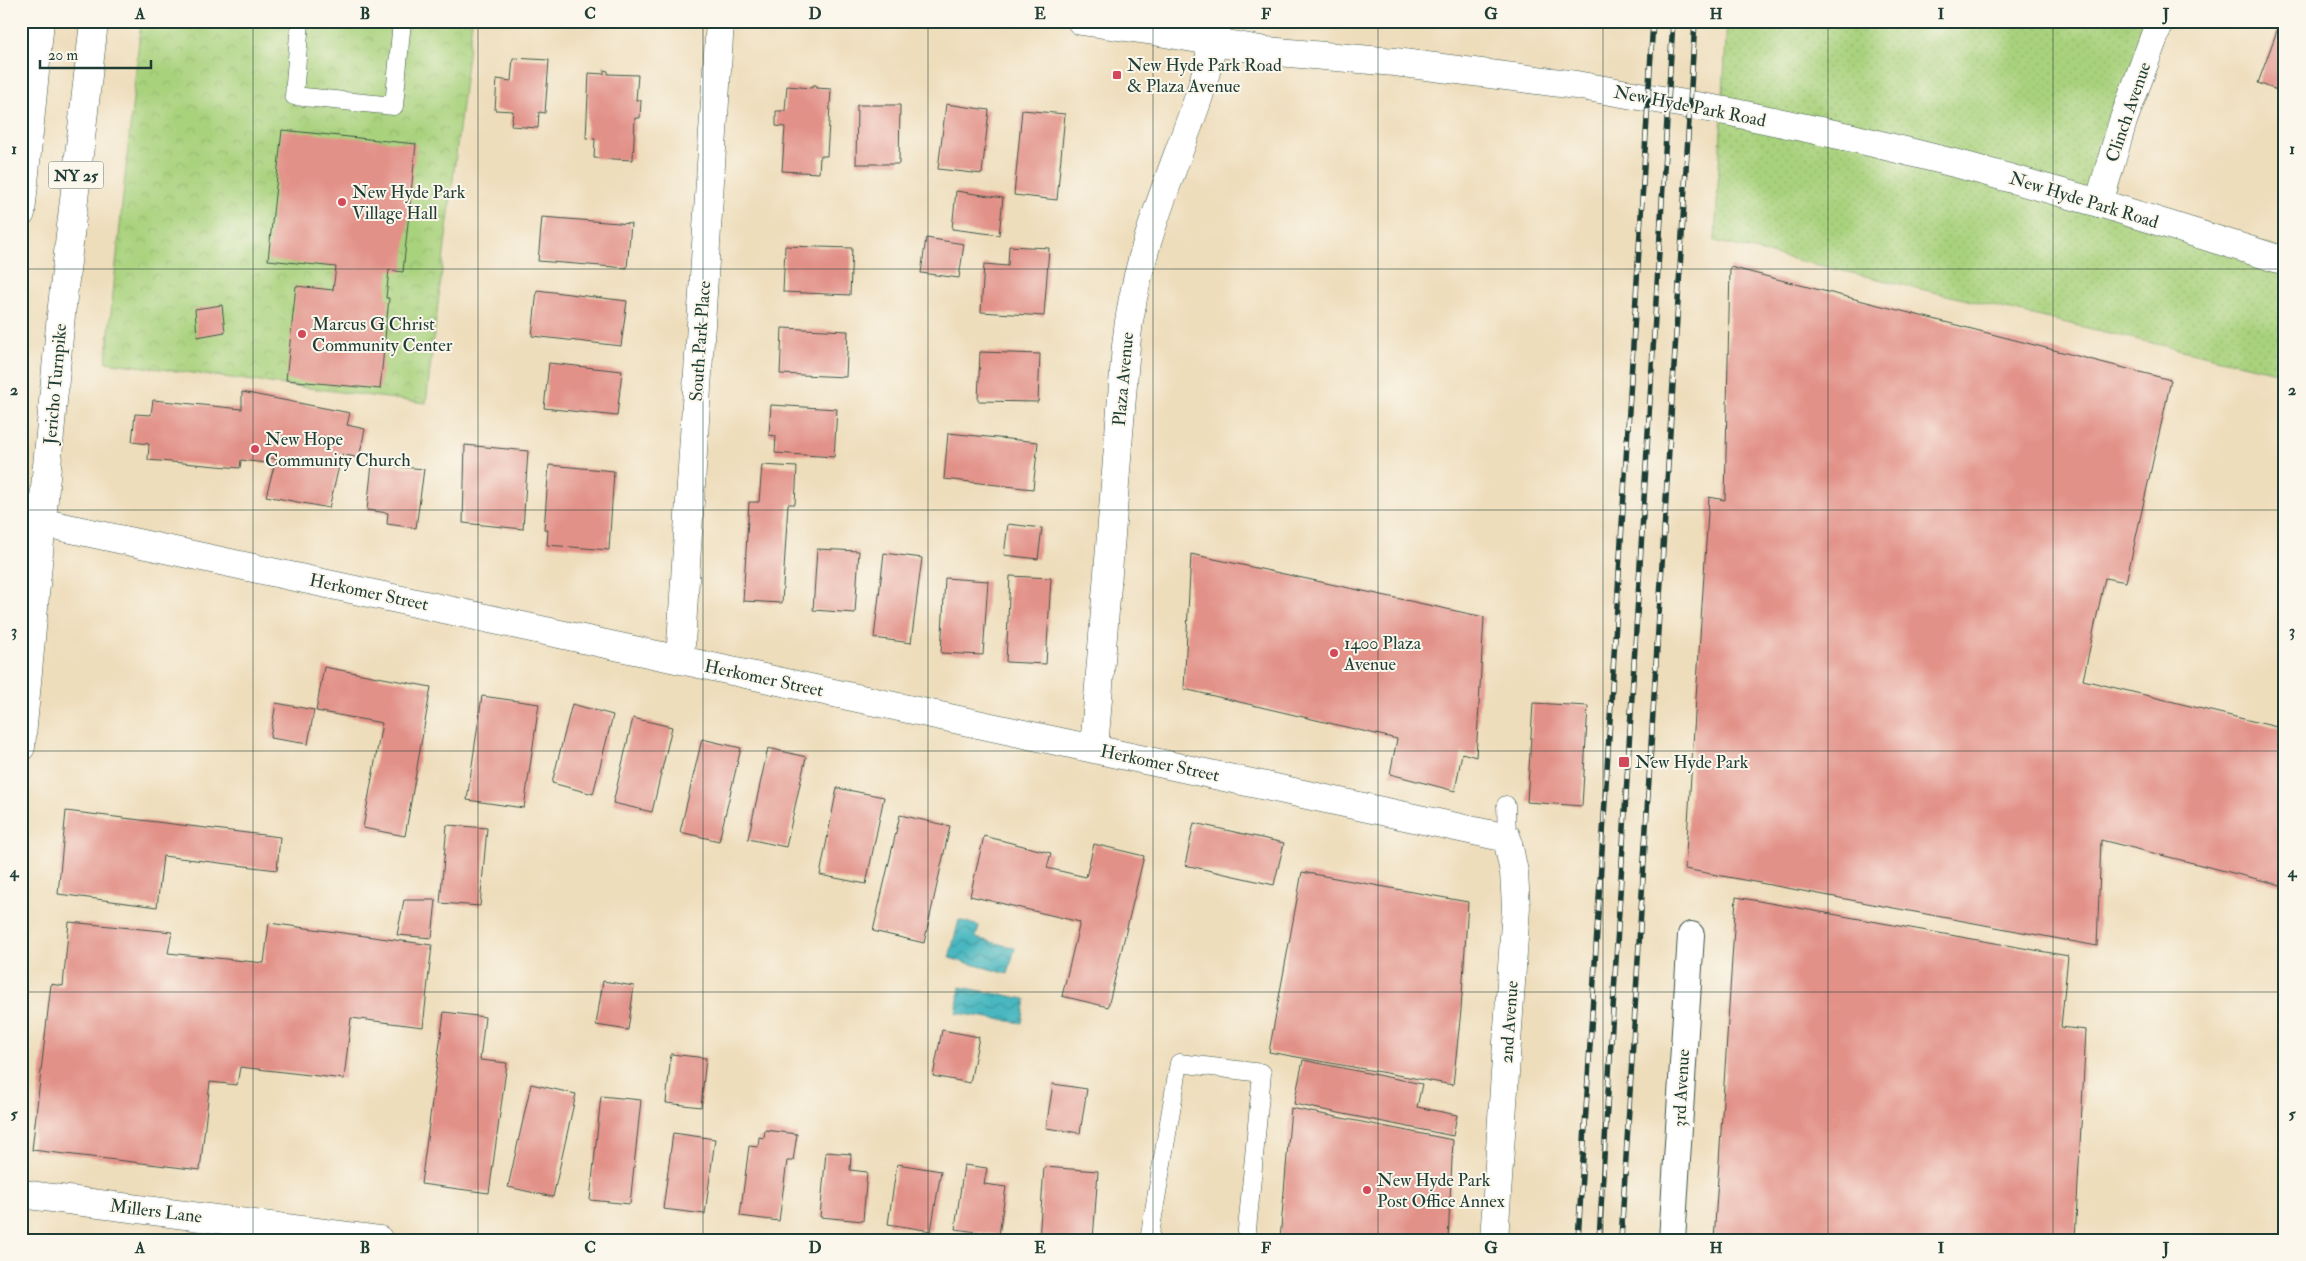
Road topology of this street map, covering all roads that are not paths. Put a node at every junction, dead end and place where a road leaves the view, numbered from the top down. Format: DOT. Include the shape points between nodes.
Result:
graph roads {
  1 [pos="40,21"];
  2 [pos="92,21"];
  3 [pos="300,21"];
  4 [pos="402,21"];
  5 [pos="720,21"];
  6 [pos="1081,21"];
  7 [pos="2160,21"];
  8 [pos="1215,31"];
  9 [pos="26,111"];
  10 [pos="2099,204"];
  11 [pos="21,213"];
  12 [pos="2285,261"];
  13 [pos="32,520"];
  14 [pos="680,660"];
  15 [pos="22,740"];
  16 [pos="1094,749"];
  17 [pos="1506,805"];
  18 [pos="1508,838"];
  19 [pos="1691,935"];
  20 [pos="21,1194"];
  21 [pos="379,1240"];
  22 [pos="1149,1240"];
  23 [pos="1246,1240"];
  24 [pos="1494,1240"];
  25 [pos="1672,1240"];
  1 -- 9 [label="street, NY 25"];
  2 -- 13 [label="street, Jericho Turnpike / NY 25" via="61,315"];
  3 -- 4 [label="lane" via="294,96 394,106"];
  5 -- 14 [label="street, South Park Place"];
  6 -- 8 [label="street, New Hyde Park Road" via="1154,31"];
  7 -- 10 [label="street, Clinch Avenue" via="2123,121"];
  8 -- 10 [label="street, New Hyde Park Road" via="1266,50 1504,75 1679,102 1863,140"];
  8 -- 16 [label="street, Plaza Avenue" via="1197,101 1154,218 1133,292"];
  9 -- 11 [label="street, NY 25"];
  10 -- 12 [label="street, New Hyde Park Road"];
  13 -- 14 [label="street, Herkomer Street"];
  13 -- 15 [label="street, Jericho Turnpike / NY 25"];
  14 -- 16 [label="street, Herkomer Street"];
  16 -- 18 [label="street, Herkomer Street"];
  17 -- 18 [label="lane, 2nd Avenue"];
  18 -- 24 [label="street, 2nd Avenue" via="1516,907"];
  19 -- 25 [label="street, 3rd Avenue"];
  20 -- 21 [label="street, Millers Lane"];
  22 -- 23 [label="lane" via="1179,1064 1262,1073"];
}
